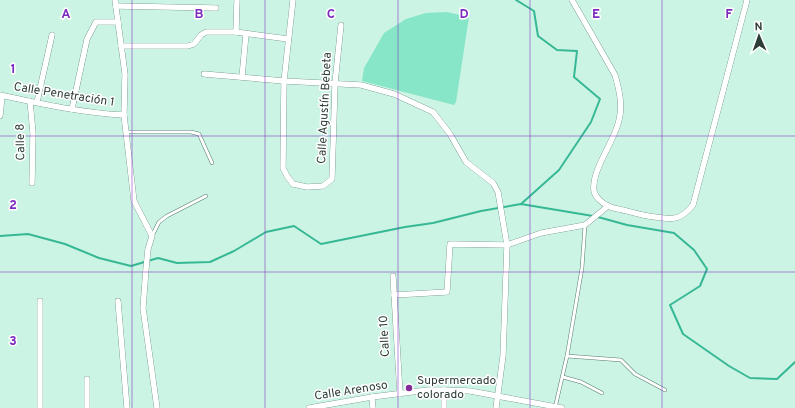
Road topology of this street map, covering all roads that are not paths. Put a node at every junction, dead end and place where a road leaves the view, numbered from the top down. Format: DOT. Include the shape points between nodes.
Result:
graph roads {
  1 [pos="237,0"];
  2 [pos="293,0"];
  3 [pos="572,0"];
  4 [pos="747,0"];
  5 [pos="116,3"];
  6 [pos="216,8"];
  7 [pos="118,22"];
  8 [pos="341,25"];
  9 [pos="236,32"];
  10 [pos="246,34"];
  11 [pos="52,35"];
  12 [pos="288,39"];
  13 [pos="121,46"];
  14 [pos="204,74"];
  15 [pos="242,78"];
  16 [pos="284,81"];
  17 [pos="335,83"];
  18 [pos="1,96"];
  19 [pos="30,101"];
  20 [pos="37,102"];
  21 [pos="72,109"];
  22 [pos="124,115"];
  23 [pos="0,116"];
  24 [pos="126,132"];
  25 [pos="212,163"];
  26 [pos="32,183"];
  27 [pos="206,196"];
  28 [pos="608,206"];
  29 [pos="587,224"];
  30 [pos="152,236"];
  31 [pos="507,245"];
  32 [pos="393,276"];
  33 [pos="394,295"];
  34 [pos="118,300"];
  35 [pos="40,301"];
  36 [pos="567,356"];
  37 [pos="562,377"];
  38 [pos="87,379"];
  39 [pos="444,390"];
  40 [pos="665,390"];
  41 [pos="602,393"];
  42 [pos="400,394"];
  43 [pos="372,397"];
  44 [pos="497,397"];
  45 [pos="555,407"];
  46 [pos="40,408"];
  47 [pos="87,408"];
  48 [pos="127,408"];
  49 [pos="157,408"];
  50 [pos="309,408"];
  51 [pos="373,408"];
  52 [pos="444,408"];
  53 [pos="496,408"];
  54 [pos="562,408"];
  1 -- 9 [label="street"];
  2 -- 12 [label="street, Calle Agustín Bebeta"];
  3 -- 28 [label="street" via="615,75 619,88 620,119 594,183 594,192"];
  4 -- 28 [label="street" via="692,205 686,213 670,220"];
  5 -- 6 [label="street"];
  5 -- 7 [label="street"];
  7 -- 13 [label="street"];
  7 -- 21 [label="street" via="96,22 90,33"];
  8 -- 17 [label="street, Calle Agustín Bebeta"];
  9 -- 10 [label="street"];
  9 -- 13 [label="street" via="206,32 200,35 194,44 188,46"];
  10 -- 12 [label="street"];
  10 -- 15 [label="street"];
  11 -- 20 [label="street"];
  12 -- 16 [label="street, Calle Agustín Bebeta"];
  13 -- 22 [label="street" via="125,74"];
  14 -- 15 [label="street"];
  15 -- 16 [label="street"];
  16 -- 17 [label="street"];
  16 -- 17 [label="street, Calle Agustín Bebeta" via="283,168 293,184 307,187 323,186 332,179"];
  17 -- 31 [label="street" via="362,85 394,94 433,112 450,134 466,162 494,182"];
  18 -- 19 [label="street, Calle Penetración 1"];
  18 -- 23 [label="street"];
  19 -- 20 [label="street, Calle Penetración 1"];
  19 -- 26 [label="street, Calle 8" via="33,133"];
  20 -- 21 [label="street, Calle Penetración 1"];
  21 -- 22 [label="street, Calle Penetración 1"];
  22 -- 24 [label="street"];
  24 -- 25 [label="lane" via="199,134"];
  24 -- 30 [label="street" via="134,202"];
  27 -- 30 [label="lane" via="158,222"];
  28 -- 29 [label="street"];
  29 -- 31 [label="street" via="540,233"];
  29 -- 36 [label="lane"];
  30 -- 49 [label="street" via="148,249 143,308"];
  31 -- 33 [label="street" via="450,244 447,292"];
  31 -- 44 [label="street" via="503,356"];
  32 -- 33 [label="street, Calle 10"];
  33 -- 42 [label="street, Calle 10"];
  34 -- 48 [label="street"];
  35 -- 46 [label="street"];
  36 -- 37 [label="lane"];
  36 -- 40 [label="lane" via="621,360 635,374"];
  37 -- 41 [label="lane" via="581,382"];
  37 -- 45 [label="lane"];
  38 -- 47 [label="street"];
  39 -- 42 [label="street, Calle Arenoso"];
  39 -- 44 [label="street, Calle Arenoso" via="470,391"];
  39 -- 52 [label="street"];
  42 -- 43 [label="street, Calle Arenoso"];
  43 -- 50 [label="street, Calle Arenoso"];
  43 -- 51 [label="street"];
  44 -- 45 [label="street, Calle Arenoso"];
  44 -- 53 [label="street"];
  45 -- 54 [label="street, Calle Arenoso"];
}
